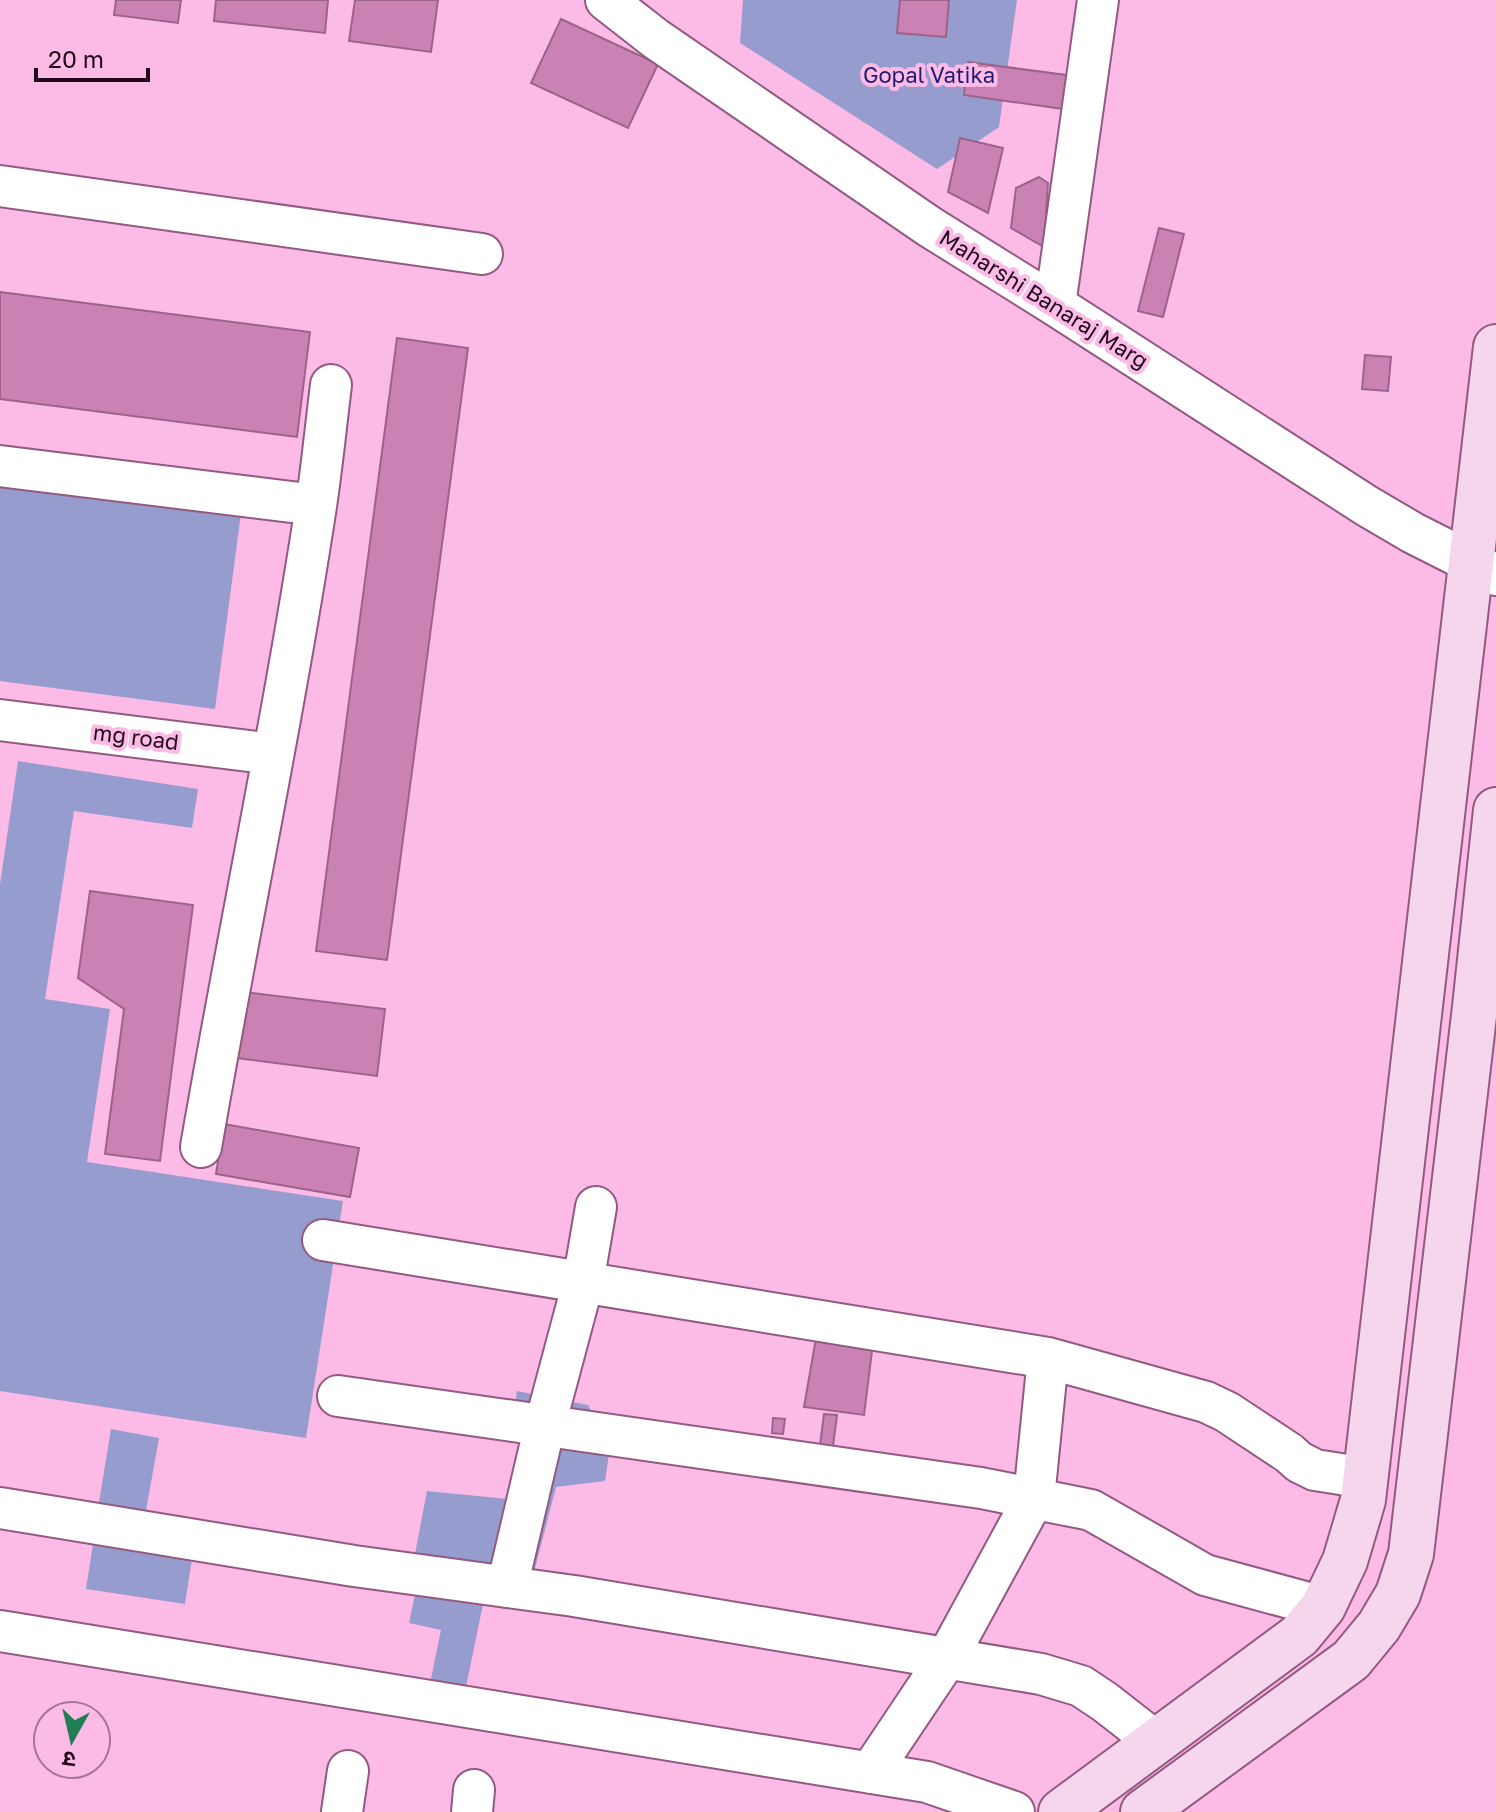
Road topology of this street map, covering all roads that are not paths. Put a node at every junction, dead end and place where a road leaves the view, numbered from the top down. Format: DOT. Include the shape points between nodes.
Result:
graph roads {
  1 [pos="606,0"];
  2 [pos="662,0"];
  3 [pos="1098,0"];
  4 [pos="656,39"];
  5 [pos="0,186"];
  6 [pos="482,254"];
  7 [pos="1055,305"];
  8 [pos="1496,347"];
  9 [pos="331,385"];
  10 [pos="0,466"];
  11 [pos="316,505"];
  12 [pos="1484,569"];
  13 [pos="0,720"];
  14 [pos="273,754"];
  15 [pos="1496,810"];
  16 [pos="201,1147"];
  17 [pos="596,1207"];
  18 [pos="323,1240"];
  19 [pos="583,1283"];
  20 [pos="1048,1358"];
  21 [pos="338,1396"];
  22 [pos="545,1425"];
  23 [pos="1366,1478"];
  24 [pos="1034,1498"];
  25 [pos="0,1508"];
  26 [pos="507,1587"];
  27 [pos="1323,1607"];
  28 [pos="0,1631"];
  29 [pos="947,1658"];
  30 [pos="1155,1741"];
  31 [pos="348,1771"];
  32 [pos="870,1773"];
  33 [pos="342,1812"];
  34 [pos="1014,1812"];
  35 [pos="1061,1812"];
  36 [pos="1143,1812"];
  1 -- 4 [label="street, Maharshi Banaraj Marg"];
  2 -- 4 [label="street"];
  3 -- 7 [label="street"];
  4 -- 7 [label="street, Maharshi Banaraj Marg" via="930,227"];
  5 -- 6 [label="street"];
  7 -- 12 [label="street, Maharshi Banaraj Marg" via="1367,506"];
  8 -- 12 [label="street"];
  9 -- 11 [label="street"];
  10 -- 11 [label="street"];
  11 -- 14 [label="street"];
  12 -- 23 [label="street"];
  13 -- 14 [label="street, mg road"];
  14 -- 16 [label="street"];
  15 -- 36 [label="street" via="1411,1554 1398,1594 1351,1660"];
  17 -- 19 [label="street"];
  18 -- 19 [label="street"];
  19 -- 20 [label="street"];
  19 -- 22 [label="street"];
  20 -- 23 [label="street" via="1206,1402 1315,1470"];
  20 -- 24 [label="street"];
  21 -- 22 [label="street"];
  22 -- 24 [label="street"];
  22 -- 26 [label="street"];
  23 -- 27 [label="street" via="1345,1561"];
  24 -- 27 [label="street" via="1091,1510 1205,1575"];
  24 -- 29 [label="street"];
  25 -- 26 [label="street"];
  26 -- 29 [label="street"];
  27 -- 30 [label="street" via="1299,1636"];
  28 -- 32 [label="street"];
  29 -- 30 [label="street" via="1081,1686"];
  29 -- 32 [label="street"];
  30 -- 35 [label="street"];
  31 -- 33 [label="street"];
  32 -- 34 [label="street" via="927,1782"];
}
